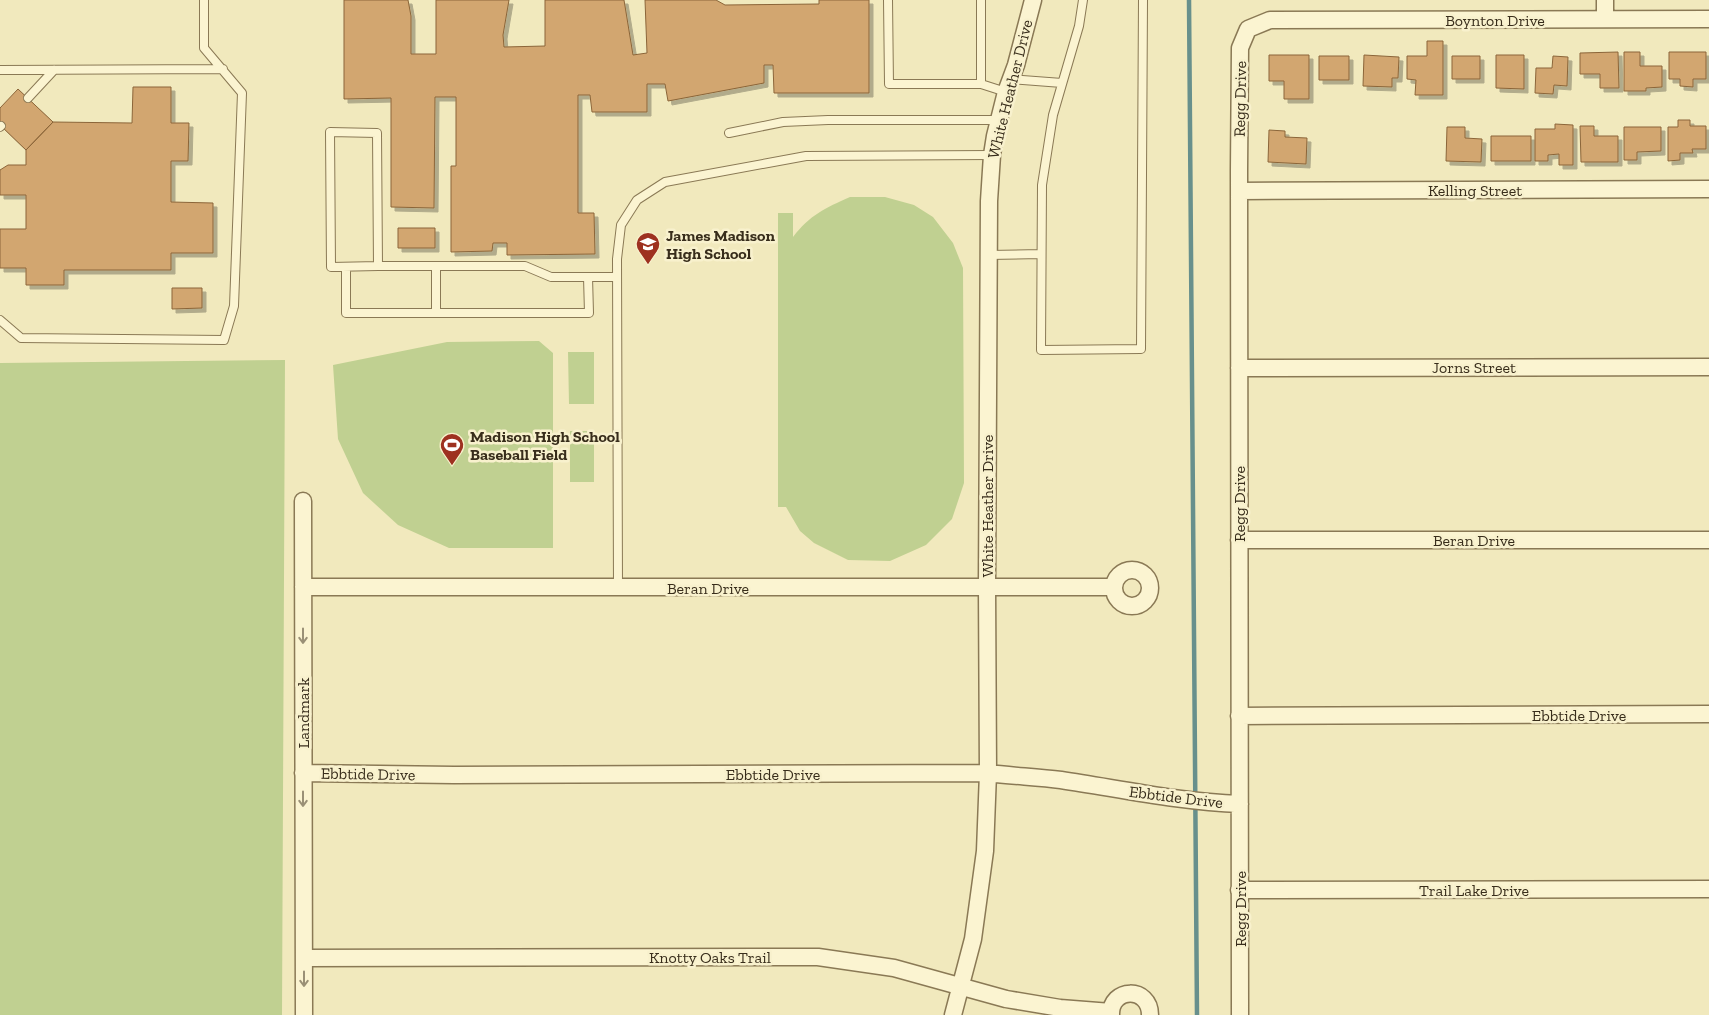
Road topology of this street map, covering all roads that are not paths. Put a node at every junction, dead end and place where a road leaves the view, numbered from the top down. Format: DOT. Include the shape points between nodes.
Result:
graph roads {
  1 [pos="204,0"];
  2 [pos="888,0"];
  3 [pos="981,0"];
  4 [pos="1033,0"];
  5 [pos="1083,0"];
  6 [pos="1143,0"];
  7 [pos="1605,0"];
  8 [pos="1605,19"];
  9 [pos="1709,19"];
  10 [pos="1280,20"];
  11 [pos="223,69"];
  12 [pos="0,70"];
  13 [pos="54,70"];
  14 [pos="981,84"];
  15 [pos="1062,84"];
  16 [pos="1009,85"];
  17 [pos="28,98"];
  18 [pos="999,120"];
  19 [pos="729,133"];
  20 [pos="992,155"];
  21 [pos="1709,189"];
  22 [pos="1240,191"];
  23 [pos="988,254"];
  24 [pos="1041,254"];
  25 [pos="378,266"];
  26 [pos="436,266"];
  27 [pos="346,267"];
  28 [pos="588,277"];
  29 [pos="617,277"];
  30 [pos="436,312"];
  31 [pos="0,320"];
  32 [pos="1709,367"];
  33 [pos="1239,368"];
  34 [pos="303,501"];
  35 [pos="1239,540"];
  36 [pos="1709,540"];
  37 [pos="987,587"];
  38 [pos="303,588"];
  39 [pos="618,588"];
  40 [pos="1114,588"];
  41 [pos="1709,714"];
  42 [pos="1239,716"];
  43 [pos="304,773"];
  44 [pos="988,774"];
  45 [pos="1240,804"];
  46 [pos="1709,889"];
  47 [pos="1239,890"];
  48 [pos="304,958"];
  49 [pos="960,987"];
  50 [pos="1111,1014"];
  51 [pos="304,1015"];
  52 [pos="952,1015"];
  53 [pos="1150,1015"];
  54 [pos="1240,1015"];
  1 -- 11 [label="lane" via="204,48"];
  2 -- 14 [label="lane" via="889,84"];
  3 -- 14 [label="lane"];
  4 -- 16 [label="street, White Heather Drive"];
  5 -- 15 [label="lane"];
  6 -- 24 [label="lane" via="1140,349 1041,350"];
  7 -- 8 [label="street"];
  8 -- 9 [label="street, Boynton Drive"];
  8 -- 10 [label="street, Boynton Drive"];
  10 -- 22 [label="street, Regg Drive" via="1270,20 1248,29 1240,48"];
  11 -- 13 [label="lane"];
  11 -- 31 [label="lane" via="242,93 234,306 224,340 21,338"];
  12 -- 13 [label="lane"];
  13 -- 17 [label="lane"];
  14 -- 16 [label="lane"];
  15 -- 16 [label="lane"];
  15 -- 24 [label="lane" via="1053,115 1042,185"];
  16 -- 18 [label="street, White Heather Drive"];
  18 -- 19 [label="lane" via="783,122"];
  18 -- 20 [label="street, White Heather Drive"];
  20 -- 23 [label="street, White Heather Drive"];
  20 -- 29 [label="lane" via="806,156 665,182 637,200 621,225"];
  21 -- 22 [label="street, Kelling Street"];
  22 -- 33 [label="street, Regg Drive"];
  23 -- 24 [label="lane"];
  23 -- 37 [label="street, White Heather Drive"];
  25 -- 26 [label="lane"];
  25 -- 27 [label="lane"];
  25 -- 27 [label="lane" via="377,133 330,132 331,267"];
  26 -- 28 [label="lane" via="525,266 551,277"];
  26 -- 30 [label="lane"];
  27 -- 30 [label="lane" via="346,313"];
  28 -- 29 [label="lane"];
  28 -- 30 [label="lane" via="589,312"];
  29 -- 39 [label="lane"];
  32 -- 33 [label="street, Jorns Street"];
  33 -- 35 [label="street, Regg Drive"];
  34 -- 38 [label="street, Landmark"];
  35 -- 36 [label="street, Beran Drive"];
  35 -- 42 [label="street, Regg Drive"];
  37 -- 39 [label="street, Beran Drive"];
  37 -- 40 [label="street, Beran Drive"];
  37 -- 44 [label="street, White Heather Drive"];
  38 -- 39 [label="street, Beran Drive"];
  38 -- 43 [label="street, Landmark, one-way"];
  41 -- 42 [label="street, Ebbtide Drive"];
  42 -- 45 [label="street, Regg Drive"];
  43 -- 44 [label="street, Ebbtide Drive"];
  43 -- 48 [label="street, Landmark, one-way"];
  44 -- 45 [label="street, Ebbtide Drive"];
  44 -- 49 [label="street, White Heather Drive" via="985,851 973,939"];
  45 -- 47 [label="street, Regg Drive"];
  46 -- 47 [label="street, Trail Lake Drive"];
  47 -- 54 [label="street, Regg Drive"];
  48 -- 49 [label="street, Knotty Oaks Trail" via="818,957 894,968"];
  48 -- 51 [label="street, Landmark, one-way"];
  49 -- 50 [label="street, Knotty Oaks Trail" via="1006,999"];
  49 -- 52 [label="street, White Heather Drive"];
  50 -- 53 [label="street, Knotty Oaks Trail" via="1112,1006 1121,996 1134,994 1146,1000"];
}
